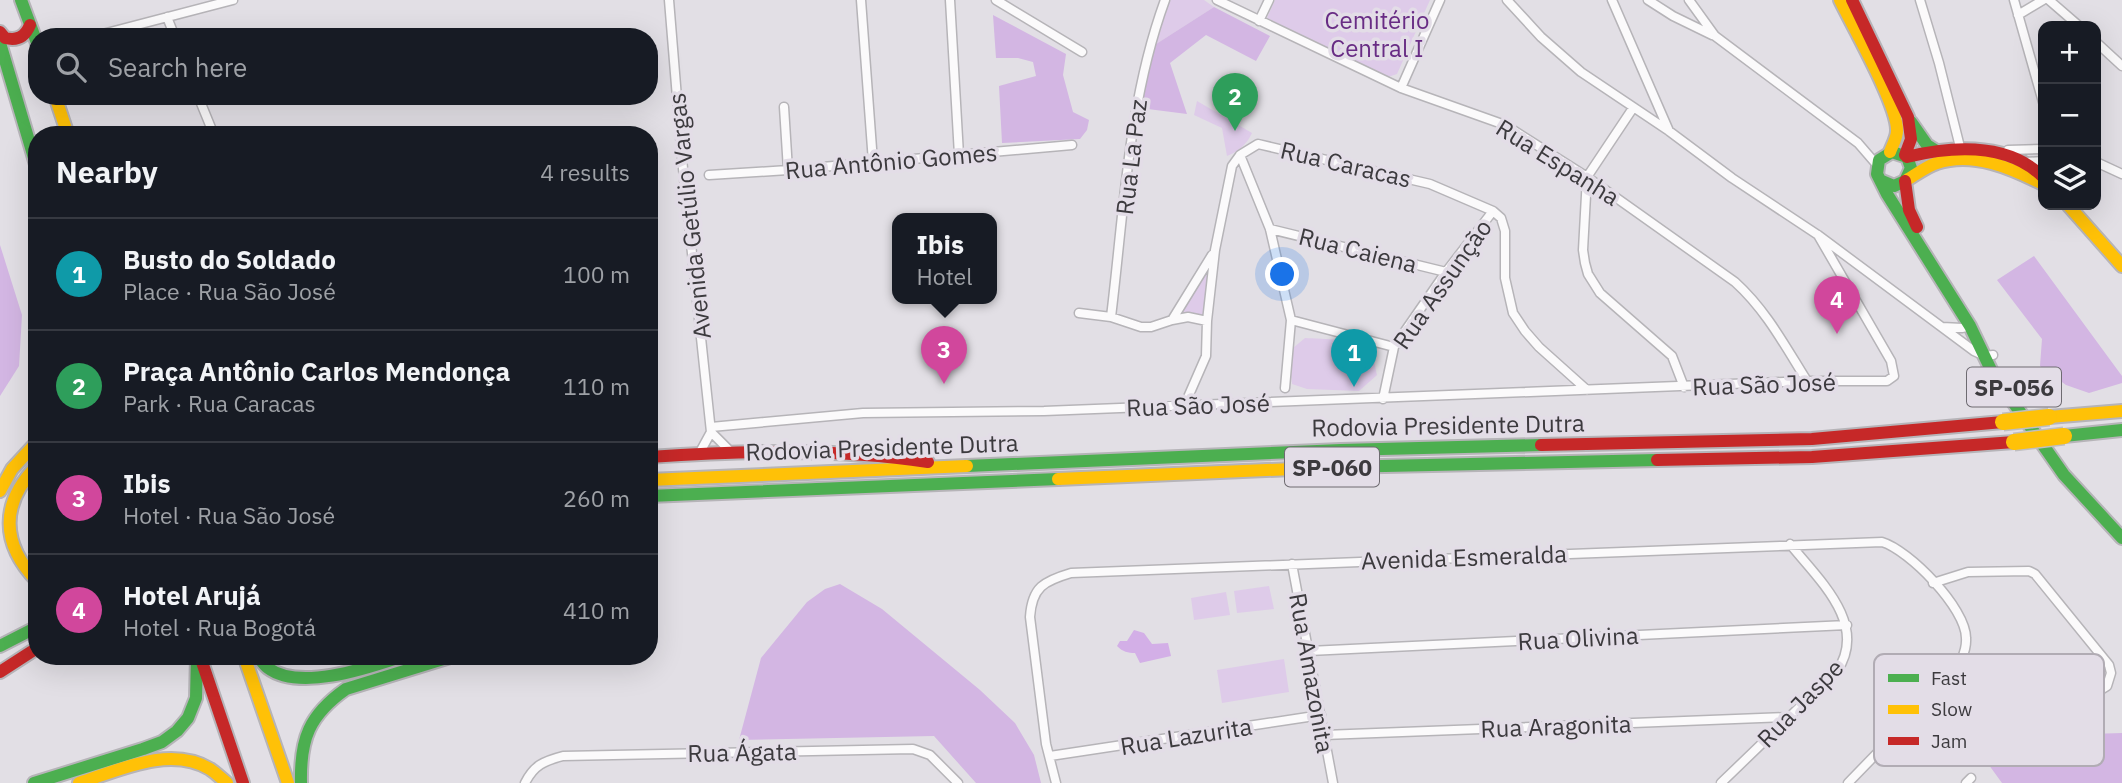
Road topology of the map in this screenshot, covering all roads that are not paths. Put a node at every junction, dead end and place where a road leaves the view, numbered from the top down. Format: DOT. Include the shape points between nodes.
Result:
graph roads {
  1 [pos="21,0"];
  2 [pos="669,0"];
  3 [pos="861,0"];
  4 [pos="950,0"];
  5 [pos="996,0"];
  6 [pos="1165,0"];
  7 [pos="1217,0"];
  8 [pos="1269,0"];
  9 [pos="1440,0"];
  10 [pos="1507,0"];
  11 [pos="1612,0"];
  12 [pos="1648,0"];
  13 [pos="1689,0"];
  14 [pos="1840,0"];
  15 [pos="1852,0"];
  16 [pos="1920,0"];
  17 [pos="2014,0"];
  18 [pos="2043,0"];
  19 [pos="2049,0"];
  20 [pos="227,1"];
  21 [pos="2018,15"];
  22 [pos="167,17"];
  23 [pos="1259,21"];
  24 [pos="2073,21"];
  25 [pos="30,25"];
  26 [pos="28,28"];
  27 [pos="31,28"];
  28 [pos="125,28"];
  29 [pos="171,28"];
  30 [pos="28,29"];
  31 [pos="0,32"];
  32 [pos="1715,36"];
  33 [pos="0,43"];
  34 [pos="2101,47"];
  35 [pos="1082,52"];
  36 [pos="2122,66"];
  37 [pos="2038,85"];
  38 [pos="1401,88"];
  39 [pos="58,105"];
  40 [pos="202,105"];
  41 [pos="785,107"];
  42 [pos="1633,108"];
  43 [pos="1908,117"];
  44 [pos="65,126"];
  45 [pos="210,126"];
  46 [pos="1669,131"];
  47 [pos="28,139"];
  48 [pos="1072,145"];
  49 [pos="2038,150"];
  50 [pos="1938,152"];
  51 [pos="959,155"];
  52 [pos="1240,156"];
  53 [pos="1961,156"];
  54 [pos="1990,156"];
  55 [pos="1893,157"];
  56 [pos="2038,161"];
  57 [pos="873,162"];
  58 [pos="2025,162"];
  59 [pos="2101,165"];
  60 [pos="788,170"];
  61 [pos="2038,173"];
  62 [pos="2122,174"];
  63 [pos="709,175"];
  64 [pos="1587,177"];
  65 [pos="1907,180"];
  66 [pos="1882,181"];
  67 [pos="2038,181"];
  68 [pos="2072,210"];
  69 [pos="1493,211"];
  70 [pos="1270,229"];
  71 [pos="1818,235"];
  72 [pos="1215,250"];
  73 [pos="2122,266"];
  74 [pos="1446,272"];
  75 [pos="1079,313"];
  76 [pos="1111,317"];
  77 [pos="1172,320"];
  78 [pos="1291,320"];
  79 [pos="1207,321"];
  80 [pos="1970,326"];
  81 [pos="1942,327"];
  82 [pos="1394,347"];
  83 [pos="1989,356"];
  84 [pos="1807,381"];
  85 [pos="1684,387"];
  86 [pos="1285,388"];
  87 [pos="1587,390"];
  88 [pos="1383,399"];
  89 [pos="1185,404"];
  90 [pos="2122,411"];
  91 [pos="711,430"];
  92 [pos="2122,430"];
  93 [pos="28,452"];
  94 [pos="731,452"];
  95 [pos="699,454"];
  96 [pos="658,456"];
  97 [pos="958,467"];
  98 [pos="28,474"];
  99 [pos="658,480"];
  100 [pos="0,491"];
  101 [pos="711,493"];
  102 [pos="658,496"];
  103 [pos="658,502"];
  104 [pos="2122,526"];
  105 [pos="2122,538"];
  106 [pos="1790,544"];
  107 [pos="1292,564"];
  108 [pos="28,574"];
  109 [pos="1933,583"];
  110 [pos="1847,625"];
  111 [pos="28,632"];
  112 [pos="0,646"];
  113 [pos="28,651"];
  114 [pos="1309,652"];
  115 [pos="28,653"];
  116 [pos="1962,654"];
  117 [pos="2100,654"];
  118 [pos="2104,659"];
  119 [pos="0,664"];
  120 [pos="198,665"];
  121 [pos="201,665"];
  122 [pos="247,665"];
  123 [pos="265,665"];
  124 [pos="365,665"];
  125 [pos="424,665"];
  126 [pos="0,672"];
  127 [pos="2104,688"];
  128 [pos="1321,715"];
  129 [pos="1789,717"];
  130 [pos="1324,735"];
  131 [pos="1050,756"];
  132 [pos="1874,756"];
  133 [pos="34,783"];
  134 [pos="79,783"];
  135 [pos="227,783"];
  136 [pos="243,783"];
  137 [pos="288,783"];
  138 [pos="301,783"];
  139 [pos="525,783"];
  140 [pos="958,783"];
  141 [pos="1056,783"];
  142 [pos="1333,783"];
  143 [pos="1721,783"];
  144 [pos="1848,783"];
  1 -- 25 [label="main road"];
  2 -- 91 [label="street, Avenida Getúlio Vargas"];
  3 -- 57 [label="street"];
  4 -- 51 [label="street"];
  5 -- 35 [label="street"];
  6 -- 76 [label="street, Rua La Paz" via="1144,65 1136,109"];
  7 -- 23 [label="street, Rua Espanha"];
  8 -- 23 [label="street"];
  9 -- 38 [label="street"];
  10 -- 42 [label="street" via="1559,54"];
  11 -- 46 [label="street"];
  12 -- 32 [label="street"];
  13 -- 32 [label="street"];
  14 -- 55 [label="main road, SP-056" via="1888,100 1896,125"];
  15 -- 43 [label="main road, SP-056"];
  16 -- 53 [label="street"];
  17 -- 21 [label="street"];
  18 -- 21 [label="street"];
  19 -- 24 [label="street"];
  20 -- 22 [label="street"];
  21 -- 37 [label="street"];
  22 -- 28 [label="street"];
  22 -- 29 [label="street"];
  23 -- 38 [label="street, Rua Espanha"];
  25 -- 26 [label="main road"];
  25 -- 27 [label="main road"];
  30 -- 31 [label="main road" via="14,40"];
  32 -- 55 [label="street" via="1858,143"];
  33 -- 47 [label="main road"];
  34 -- 36 [label="street"];
  38 -- 64 [label="street, Rua Espanha" via="1505,125"];
  39 -- 44 [label="main road"];
  40 -- 45 [label="street"];
  41 -- 60 [label="street"];
  42 -- 46 [label="street"];
  42 -- 64 [label="street"];
  43 -- 50 [label="main road" via="1927,145"];
  43 -- 55 [label="main road, SP-056" via="1911,139"];
  46 -- 71 [label="street"];
  48 -- 51 [label="street, Rua Antônio Gomes"];
  49 -- 54 [label="street"];
  50 -- 53 [label="main road"];
  50 -- 55 [label="main road"];
  51 -- 57 [label="street, Rua Antônio Gomes"];
  52 -- 69 [label="street, Rua Caracas" via="1258,144 1430,184"];
  52 -- 70 [label="street"];
  52 -- 72 [label="street" via="1233,166"];
  53 -- 54 [label="main road"];
  53 -- 65 [label="main road"];
  54 -- 58 [label="main road" via="2012,155"];
  54 -- 67 [label="main road"];
  55 -- 65 [label="main road, SP-056" via="1911,168"];
  55 -- 66 [label="main road, SP-056" via="1877,174"];
  56 -- 58 [label="street"];
  57 -- 60 [label="street, Rua Antônio Gomes"];
  58 -- 61 [label="main road"];
  59 -- 62 [label="street"];
  60 -- 63 [label="street, Rua Antônio Gomes"];
  64 -- 84 [label="street, Rua Espanha" via="1748,294"];
  64 -- 85 [label="street" via="1583,250 1588,274 1600,292 1672,356"];
  65 -- 66 [label="main road" via="1894,186"];
  65 -- 83 [label="main road, SP-056" via="1909,211"];
  66 -- 80 [label="main road, SP-056"];
  68 -- 73 [label="main road"];
  69 -- 74 [label="street, Rua Assunção"];
  69 -- 87 [label="street" via="1502,218 1505,231 1505,278 1513,313 1539,347"];
  70 -- 74 [label="street, Rua Caiena"];
  70 -- 78 [label="street"];
  71 -- 81 [label="street"];
  71 -- 84 [label="street, Rua São José" via="1891,361 1894,376 1887,381"];
  72 -- 77 [label="street"];
  72 -- 79 [label="street"];
  74 -- 82 [label="street, Rua Assunção"];
  75 -- 76 [label="street"];
  76 -- 77 [label="street" via="1141,327"];
  77 -- 79 [label="street"];
  78 -- 82 [label="street"];
  78 -- 86 [label="street"];
  79 -- 89 [label="street" via="1206,356"];
  80 -- 81 [label="street"];
  80 -- 83 [label="main road, SP-056"];
  81 -- 83 [label="street" via="1974,351"];
  82 -- 88 [label="street, Rua Assunção"];
  83 -- 104 [label="main road, SP-056" via="2062,460"];
  83 -- 105 [label="main road, SP-056" via="1992,372 2064,475"];
  84 -- 85 [label="street, Rua São José"];
  85 -- 87 [label="street, Rua São José"];
  87 -- 88 [label="street, Rua São José"];
  88 -- 89 [label="street, Rua São José"];
  89 -- 91 [label="street, Rua São José" via="863,414"];
  90 -- 97 [label="main road, Rodovia Presidente Dutra / SP-060, bridge" via="1812,439 1342,450"];
  91 -- 94 [label="street"];
  91 -- 95 [label="street"];
  92 -- 101 [label="main road, Rodovia Presidente Dutra / SP-060, bridge" via="1812,457 1342,467"];
  93 -- 100 [label="main road"];
  94 -- 95 [label="main road"];
  94 -- 97 [label="main road" via="857,451"];
  95 -- 96 [label="main road"];
  97 -- 99 [label="main road, Rodovia Presidente Dutra / SP-060"];
  98 -- 108 [label="main road" via="15,486 3,523 10,552"];
  101 -- 102 [label="main road, Rodovia Presidente Dutra / SP-060"];
  101 -- 103 [label="main road"];
  106 -- 107 [label="street, Avenida Esmeralda"];
  106 -- 109 [label="street, Avenida Esmeralda" via="1882,542 1904,553"];
  106 -- 110 [label="street, Rua Jaspe" via="1826,588"];
  107 -- 114 [label="street, Rua Amazonita"];
  107 -- 131 [label="street, Avenida Esmeralda" via="1070,573 1047,580 1030,604 1030,617"];
  109 -- 116 [label="street" via="1959,614 1966,638"];
  109 -- 117 [label="street" via="1968,572 2029,571"];
  110 -- 114 [label="street, Rua Olivina"];
  110 -- 129 [label="street, Rua Jaspe" via="1844,661"];
  111 -- 112 [label="main road"];
  113 -- 119 [label="main road"];
  114 -- 128 [label="street, Rua Amazonita"];
  115 -- 126 [label="main road"];
  118 -- 127 [label="street" via="2111,673"];
  120 -- 133 [label="main road" via="196,698 188,718 162,742"];
  121 -- 136 [label="main road"];
  122 -- 137 [label="main road"];
  123 -- 124 [label="main road" via="286,677 307,679"];
  125 -- 138 [label="main road" via="346,689 330,699 307,730 299,763"];
  128 -- 130 [label="street, Rua Amazonita"];
  128 -- 131 [label="street, Rua Lazurita"];
  129 -- 130 [label="street, Rua Aragonita"];
  129 -- 143 [label="street, Rua Jaspe"];
  130 -- 142 [label="street, Rua Amazonita"];
  131 -- 141 [label="street"];
  132 -- 144 [label="street"];
  134 -- 135 [label="main road" via="172,758 201,764"];
  139 -- 140 [label="street, Rua Ágata" via="543,761 563,757 913,748 930,755"];
}
